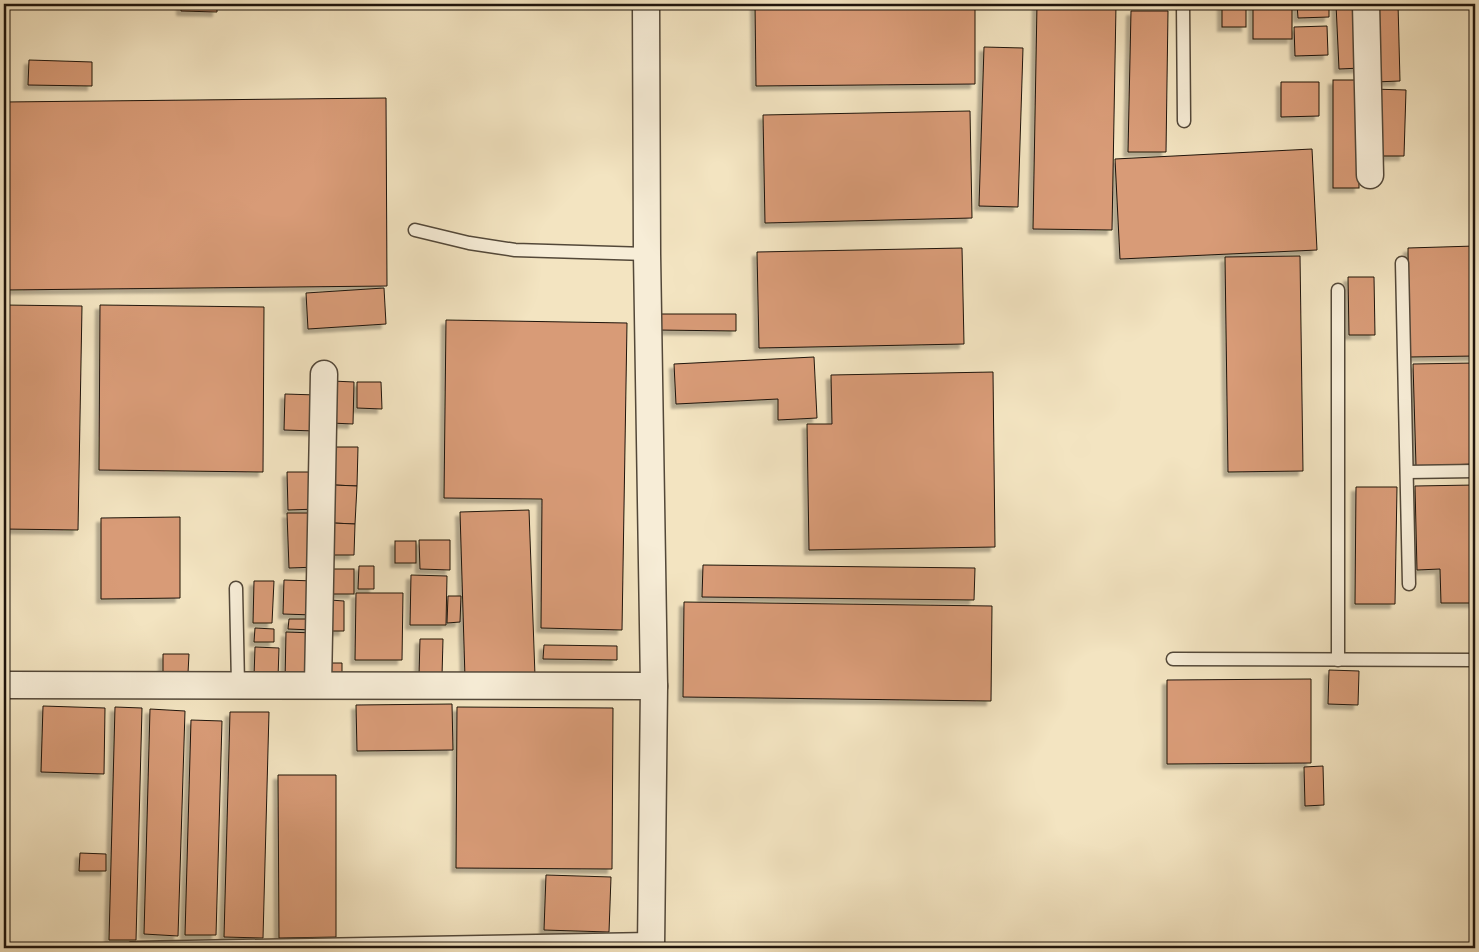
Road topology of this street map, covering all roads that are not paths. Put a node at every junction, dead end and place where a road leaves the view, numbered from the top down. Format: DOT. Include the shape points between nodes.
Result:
graph roads {
  1 [pos="646,4"];
  2 [pos="1182,4"];
  3 [pos="1366,4"];
  4 [pos="1184,121"];
  5 [pos="1370,175"];
  6 [pos="415,230"];
  7 [pos="647,254"];
  8 [pos="1402,263"];
  9 [pos="1338,290"];
  10 [pos="324,374"];
  11 [pos="1475,471"];
  12 [pos="1407,472"];
  13 [pos="1409,584"];
  14 [pos="236,588"];
  15 [pos="1173,659"];
  16 [pos="1338,660"];
  17 [pos="1475,660"];
  18 [pos="4,685"];
  19 [pos="238,685"];
  20 [pos="318,685"];
  21 [pos="654,686"];
  22 [pos="651,944"];
  23 [pos="133,948"];
  1 -- 7 [label="street"];
  2 -- 4 [label="lane"];
  3 -- 5 [label="street"];
  6 -- 7 [label="lane" via="515,250"];
  7 -- 21 [label="street"];
  8 -- 12 [label="lane"];
  9 -- 16 [label="lane"];
  10 -- 20 [label="street"];
  11 -- 12 [label="lane"];
  12 -- 13 [label="lane"];
  14 -- 19 [label="lane"];
  15 -- 16 [label="lane"];
  16 -- 17 [label="lane"];
  18 -- 19 [label="street"];
  19 -- 20 [label="street"];
  20 -- 21 [label="street"];
  21 -- 22 [label="street"];
  22 -- 23 [label="lane"];
}
